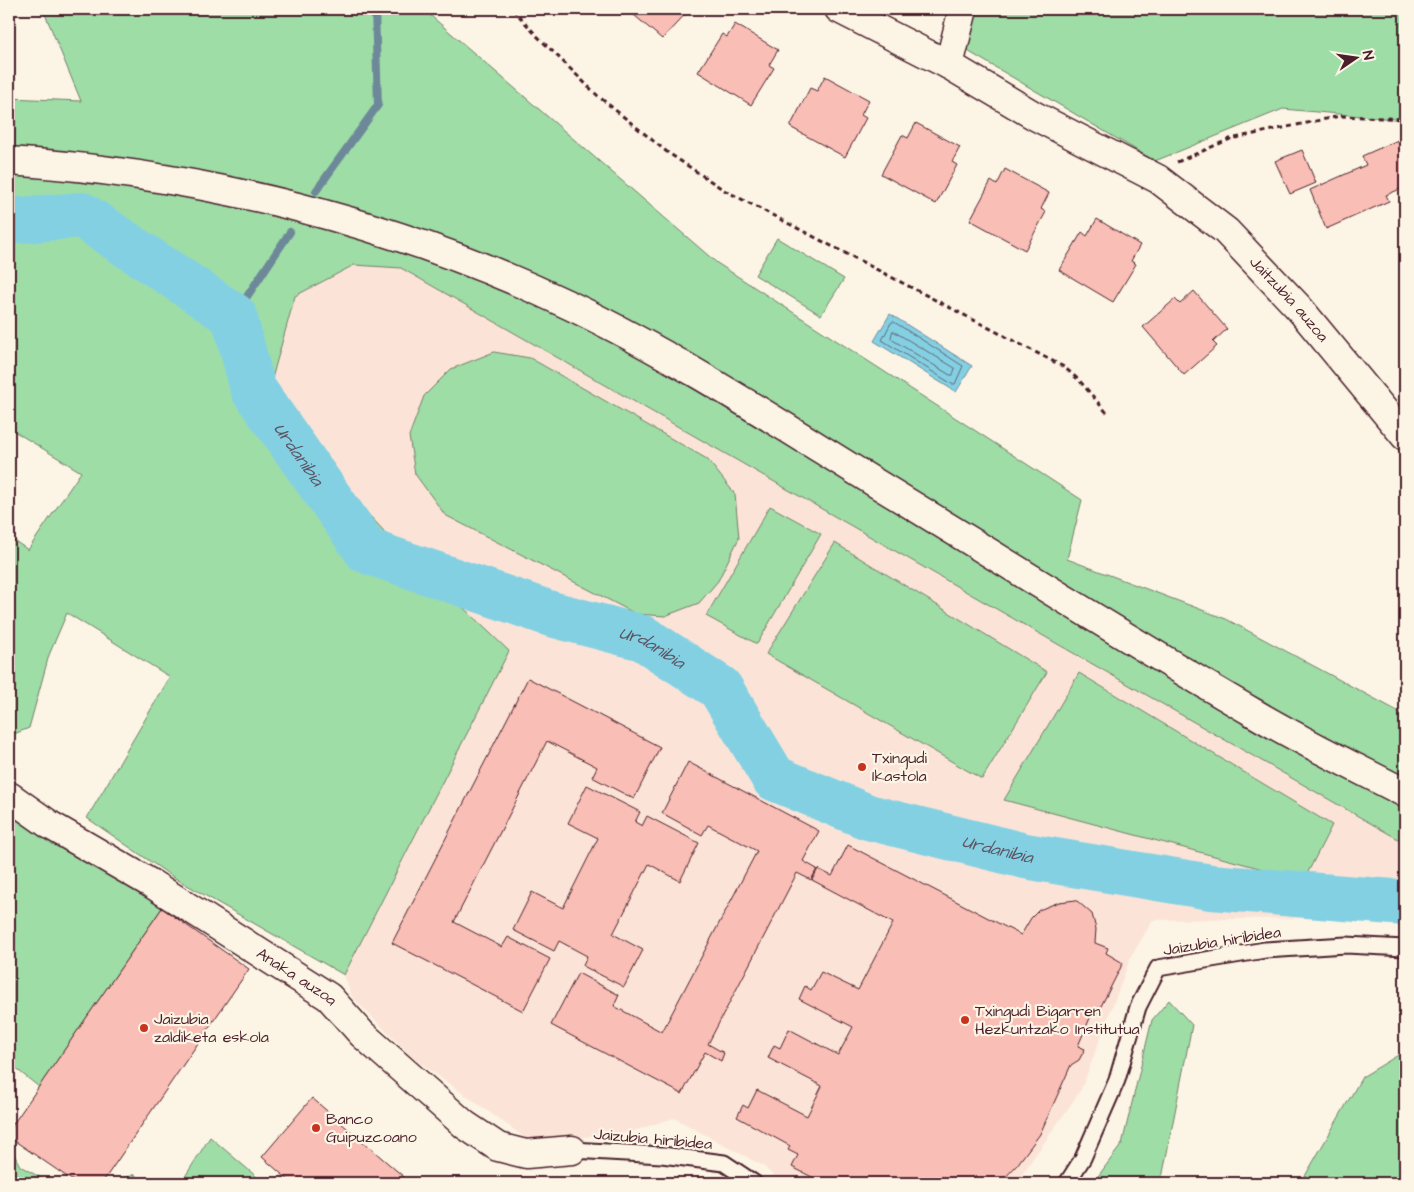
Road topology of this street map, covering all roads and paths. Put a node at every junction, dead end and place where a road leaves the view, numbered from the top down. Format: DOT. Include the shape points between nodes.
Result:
graph roads {
  1 [pos="513,9"];
  2 [pos="840,9"];
  3 [pos="963,9"];
  4 [pos="949,65"];
  5 [pos="1405,119"];
  6 [pos="9,160"];
  7 [pos="1158,179"];
  8 [pos="1108,413"];
  9 [pos="1405,436"];
  10 [pos="1405,793"];
  11 [pos="9,796"];
  12 [pos="1405,948"];
  13 [pos="572,1150"];
  14 [pos="754,1183"];
  15 [pos="1067,1183"];
  1 -- 8 [label="path" via="598,96 667,152 724,190 1064,368"];
  2 -- 4 [label="main road, Jaitzubia auzoa"];
  3 -- 4 [label="main road"];
  4 -- 7 [label="main road, Jaitzubia auzoa" via="1035,116"];
  5 -- 7 [label="path" via="1340,116 1230,139 1180,159"];
  6 -- 10 [label="main road" via="130,173 301,208 397,236 571,306 683,365 1256,715"];
  7 -- 9 [label="main road, Jaitzubia auzoa" via="1232,238 1299,308"];
  11 -- 13 [label="main road, Anaka auzoa" via="50,825 152,884 329,997 362,1034 465,1125 498,1148 526,1154"];
  12 -- 15 [label="lane, Jaizubia hiribidea" via="1346,944 1265,950 1158,968 1138,1008 1117,1080 1083,1158"];
  13 -- 14 [label="lane, Jaizubia hiribidea" via="662,1155 724,1163"];
}
